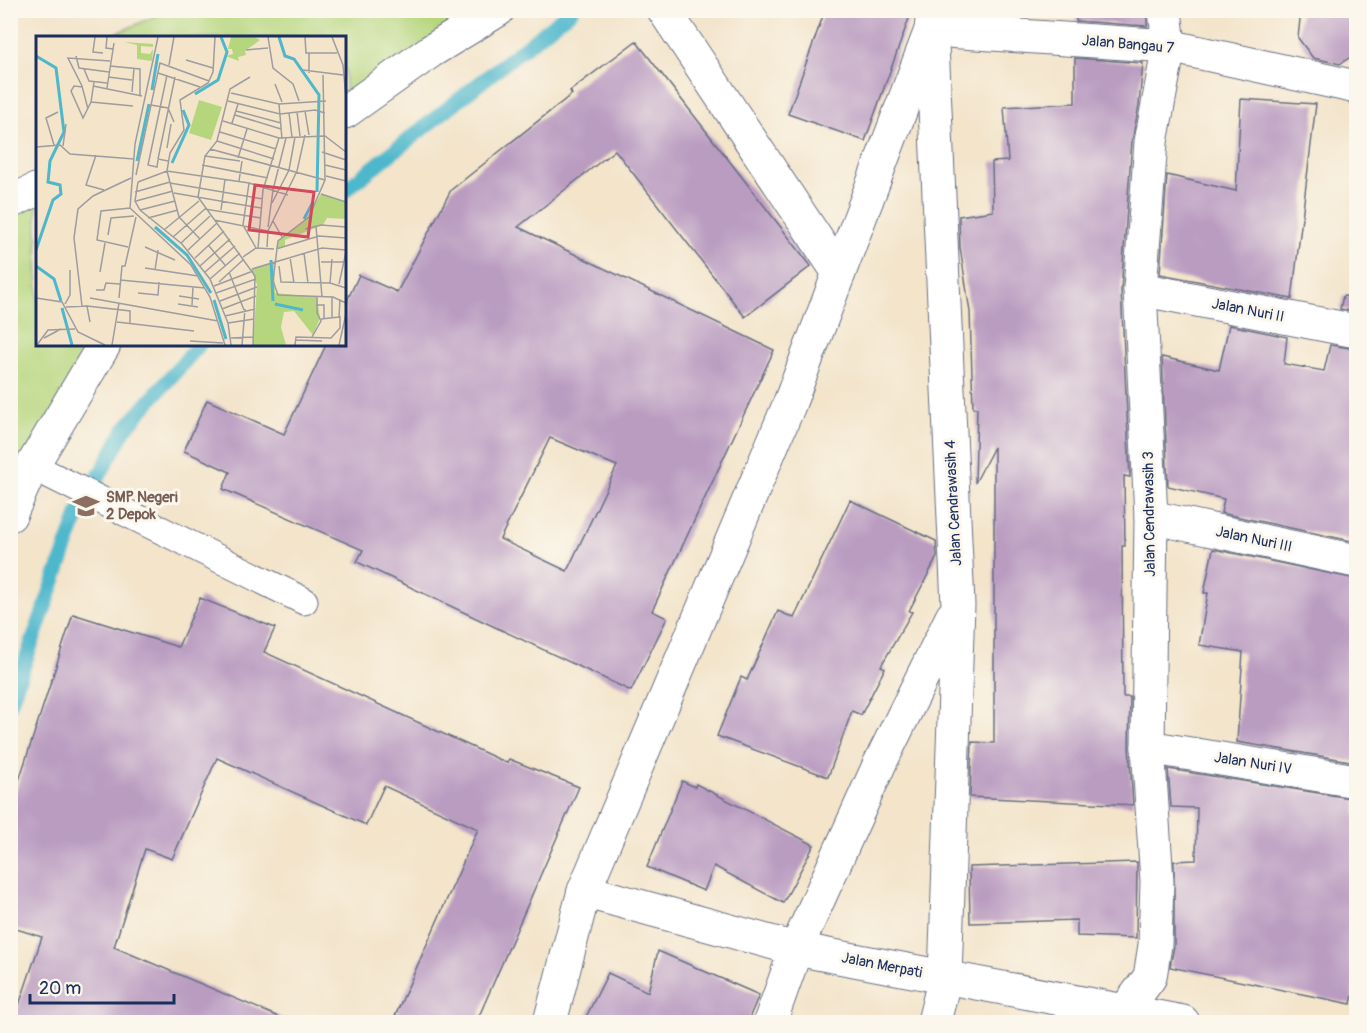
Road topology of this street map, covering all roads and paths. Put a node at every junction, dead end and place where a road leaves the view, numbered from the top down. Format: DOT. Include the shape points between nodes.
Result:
graph roads {
  1 [pos="498,10"];
  2 [pos="664,10"];
  3 [pos="1165,10"];
  4 [pos="932,20"];
  5 [pos="1169,46"];
  6 [pos="1356,87"];
  7 [pos="346,111"];
  8 [pos="36,190"];
  9 [pos="10,202"];
  10 [pos="839,273"];
  11 [pos="1140,289"];
  12 [pos="1356,331"];
  13 [pos="103,346"];
  14 [pos="32,466"];
  15 [pos="10,515"];
  16 [pos="1151,517"];
  17 [pos="1356,561"];
  18 [pos="304,601"];
  19 [pos="957,604"];
  20 [pos="1148,747"];
  21 [pos="1356,781"];
  22 [pos="584,891"];
  23 [pos="796,949"];
  24 [pos="945,977"];
  25 [pos="1123,1017"];
  26 [pos="550,1023"];
  27 [pos="770,1023"];
  28 [pos="934,1023"];
  29 [pos="1184,1023"];
  1 -- 7 [label="street" via="431,51"];
  2 -- 10 [label="street"];
  3 -- 5 [label="street, Jalan Cendrawasih 3"];
  4 -- 5 [label="street, Jalan Bangau 7"];
  4 -- 10 [label="street"];
  4 -- 19 [label="street, Jalan Cendrawasih 4"];
  5 -- 6 [label="street, Jalan Bangau 7"];
  5 -- 11 [label="street, Jalan Cendrawasih 3" via="1151,142"];
  8 -- 9 [label="street"];
  10 -- 22 [label="street" via="789,405"];
  11 -- 12 [label="street, Jalan Nuri II"];
  11 -- 16 [label="street, Jalan Cendrawasih 3"];
  13 -- 14 [label="street"];
  14 -- 15 [label="street"];
  14 -- 18 [label="lane"];
  16 -- 17 [label="street, Jalan Nuri III"];
  16 -- 20 [label="street, Jalan Cendrawasih 3"];
  19 -- 23 [label="street"];
  19 -- 24 [label="street, Jalan Cendrawasih 4"];
  20 -- 21 [label="street, Jalan Nuri IV"];
  20 -- 25 [label="street, Jalan Cendrawasih 3" via="1157,880 1155,945 1150,977"];
  22 -- 23 [label="street, Jalan Merpati"];
  22 -- 26 [label="street"];
  23 -- 24 [label="street, Jalan Merpati"];
  23 -- 27 [label="street"];
  24 -- 25 [label="street, Jalan Merpati"];
  24 -- 28 [label="street, Jalan Cendrawasih 4"];
  25 -- 29 [label="street, Jalan Merpati"];
}
